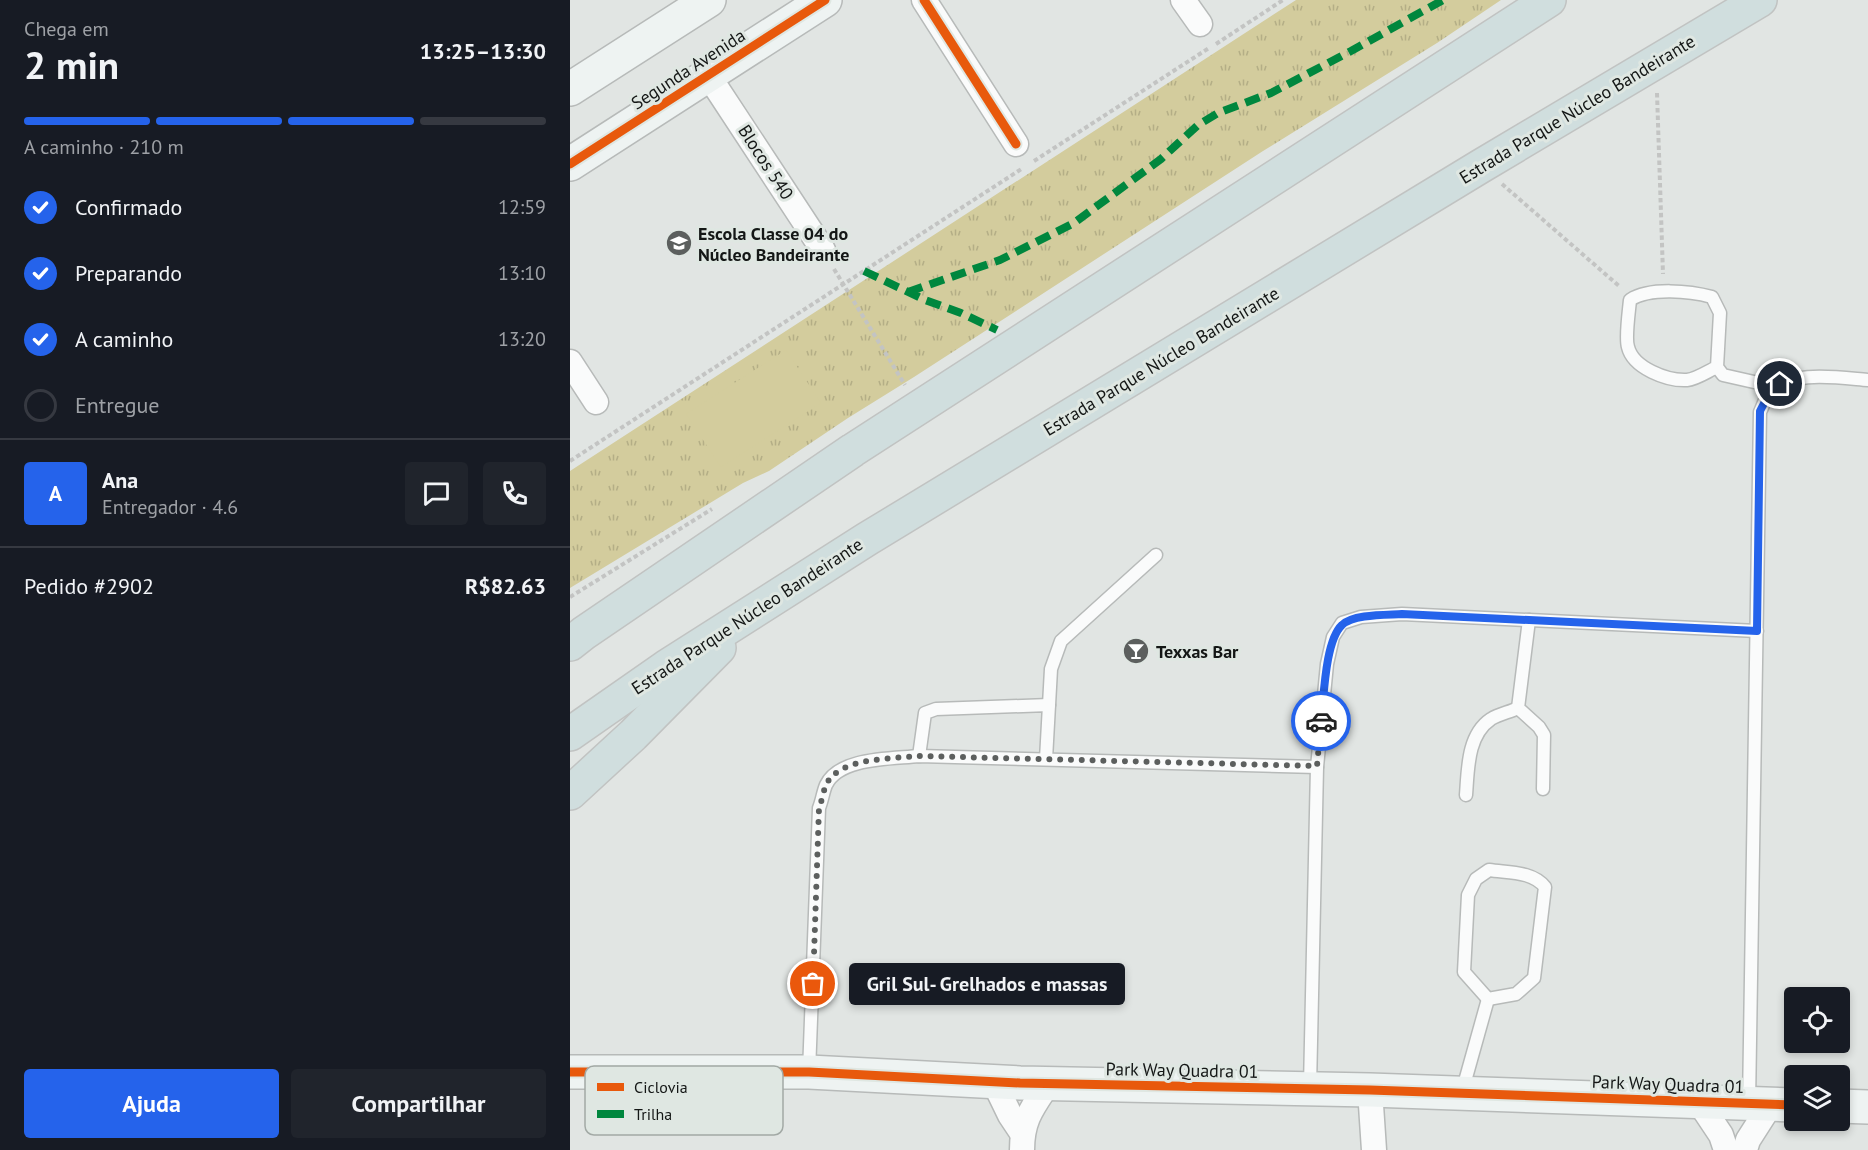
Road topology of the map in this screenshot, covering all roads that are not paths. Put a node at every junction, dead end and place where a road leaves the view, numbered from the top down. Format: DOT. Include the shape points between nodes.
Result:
graph roads {
  1 [pos="709,0"];
  2 [pos="825,0"];
  3 [pos="924,0"];
  4 [pos="1183,0"];
  5 [pos="1549,0"];
  6 [pos="1760,0"];
  7 [pos="675,9"];
  8 [pos="1200,24"];
  9 [pos="708,75"];
  10 [pos="570,89"];
  11 [pos="1016,144"];
  12 [pos="570,164"];
  13 [pos="823,250"];
  14 [pos="570,362"];
  15 [pos="1717,367"];
  16 [pos="1868,380"];
  17 [pos="1780,384"];
  18 [pos="596,402"];
  19 [pos="789,494"];
  20 [pos="1156,555"];
  21 [pos="573,606"];
  22 [pos="760,607"];
  23 [pos="1528,620"];
  24 [pos="1757,631"];
  25 [pos="570,644"];
  26 [pos="1049,705"];
  27 [pos="1518,708"];
  28 [pos="570,734"];
  29 [pos="919,756"];
  30 [pos="1046,759"];
  31 [pos="1317,766"];
  32 [pos="1543,789"];
  33 [pos="570,793"];
  34 [pos="1466,795"];
  35 [pos="1488,999"];
  36 [pos="783,1072"];
  37 [pos="809,1072"];
  38 [pos="994,1082"];
  39 [pos="1048,1084"];
  40 [pos="1310,1089"];
  41 [pos="1370,1090"];
  42 [pos="1462,1093"];
  43 [pos="1699,1102"];
  44 [pos="1771,1104"];
  45 [pos="1850,1106"];
  46 [pos="1868,1107"];
  47 [pos="1022,1142"];
  48 [pos="1374,1150"];
  49 [pos="1726,1150"];
  50 [pos="1744,1150"];
  1 -- 7 [label="street"];
  2 -- 9 [label="street, Segunda Avenida"];
  3 -- 11 [label="street"];
  4 -- 8 [label="street"];
  5 -- 19 [label="highway"];
  6 -- 22 [label="highway, Estrada Parque Núcleo Bandeirante"];
  7 -- 10 [label="street"];
  9 -- 12 [label="street, Segunda Avenida"];
  9 -- 13 [label="street, Blocos 540"];
  14 -- 18 [label="street"];
  15 -- 15 [label="lane" via="1720,313 1712,297 1668,292 1640,294 1630,300 1627,346 1642,366 1661,376 1688,380"];
  15 -- 17 [label="lane" via="1724,375 1742,380"];
  16 -- 17 [label="lane" via="1817,377"];
  17 -- 24 [label="lane" via="1760,411"];
  19 -- 21 [label="highway"];
  19 -- 25 [label="highway"];
  20 -- 26 [label="lane" via="1061,641 1051,669"];
  22 -- 28 [label="highway, Estrada Parque Núcleo Bandeirante"];
  22 -- 33 [label="highway"];
  23 -- 24 [label="lane"];
  23 -- 27 [label="lane"];
  23 -- 31 [label="lane" via="1402,614 1361,617 1342,623 1333,637 1327,664"];
  24 -- 44 [label="lane"];
  26 -- 29 [label="lane" via="936,709 925,713"];
  26 -- 30 [label="lane"];
  27 -- 32 [label="lane" via="1544,735"];
  27 -- 34 [label="lane" via="1491,719 1478,731 1470,755"];
  29 -- 30 [label="lane"];
  29 -- 37 [label="lane" via="848,766 827,783 819,808"];
  30 -- 31 [label="lane"];
  31 -- 40 [label="lane"];
  35 -- 35 [label="lane" via="1516,994 1534,978 1545,887 1529,875 1489,870 1476,879 1468,895 1464,972"];
  35 -- 42 [label="lane"];
  36 -- 37 [label="street, Park Way Quadra 01"];
  37 -- 38 [label="street, Park Way Quadra 01"];
  38 -- 39 [label="street, Park Way Quadra 01"];
  38 -- 47 [label="street"];
  39 -- 40 [label="street, Park Way Quadra 01"];
  39 -- 47 [label="street" via="1027,1118"];
  40 -- 41 [label="street, Park Way Quadra 01"];
  41 -- 42 [label="street, Park Way Quadra 01"];
  41 -- 48 [label="street"];
  42 -- 43 [label="street, Park Way Quadra 01"];
  43 -- 44 [label="street, Park Way Quadra 01"];
  43 -- 49 [label="street"];
  44 -- 50 [label="street"];
  45 -- 46 [label="street"];
}
